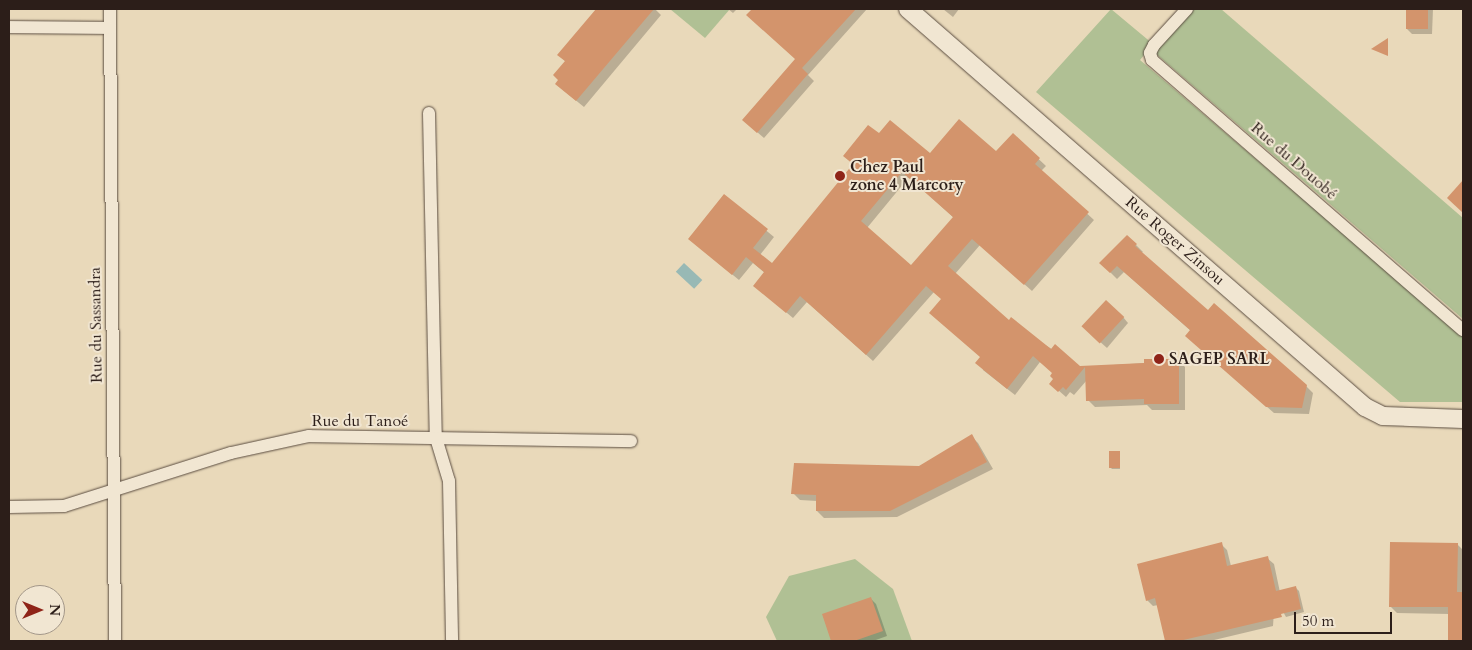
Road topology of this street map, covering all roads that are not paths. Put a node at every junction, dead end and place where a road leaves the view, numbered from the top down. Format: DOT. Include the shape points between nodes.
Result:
graph roads {
  1 [pos="110,9"];
  2 [pos="908,9"];
  3 [pos="1187,9"];
  4 [pos="9,27"];
  5 [pos="110,28"];
  6 [pos="430,113"];
  7 [pos="1463,330"];
  8 [pos="1463,419"];
  9 [pos="436,438"];
  10 [pos="631,440"];
  11 [pos="114,491"];
  12 [pos="9,507"];
  13 [pos="115,641"];
  14 [pos="452,641"];
  1 -- 5 [label="street, Rue du Sassandra"];
  2 -- 8 [label="street, Rue Roger Zinsou" via="1365,407 1383,416"];
  3 -- 7 [label="street, Rue du Douobé" via="1154,46 1150,53 1152,60"];
  4 -- 5 [label="street"];
  5 -- 11 [label="street, Rue du Sassandra"];
  6 -- 9 [label="street"];
  9 -- 10 [label="street, Rue du Tanoé"];
  9 -- 11 [label="street, Rue du Tanoé" via="310,436 231,453"];
  9 -- 14 [label="street" via="449,481"];
  11 -- 12 [label="street, Rue du Tanoé" via="64,506"];
  11 -- 13 [label="street, Rue du Sassandra"];
}
